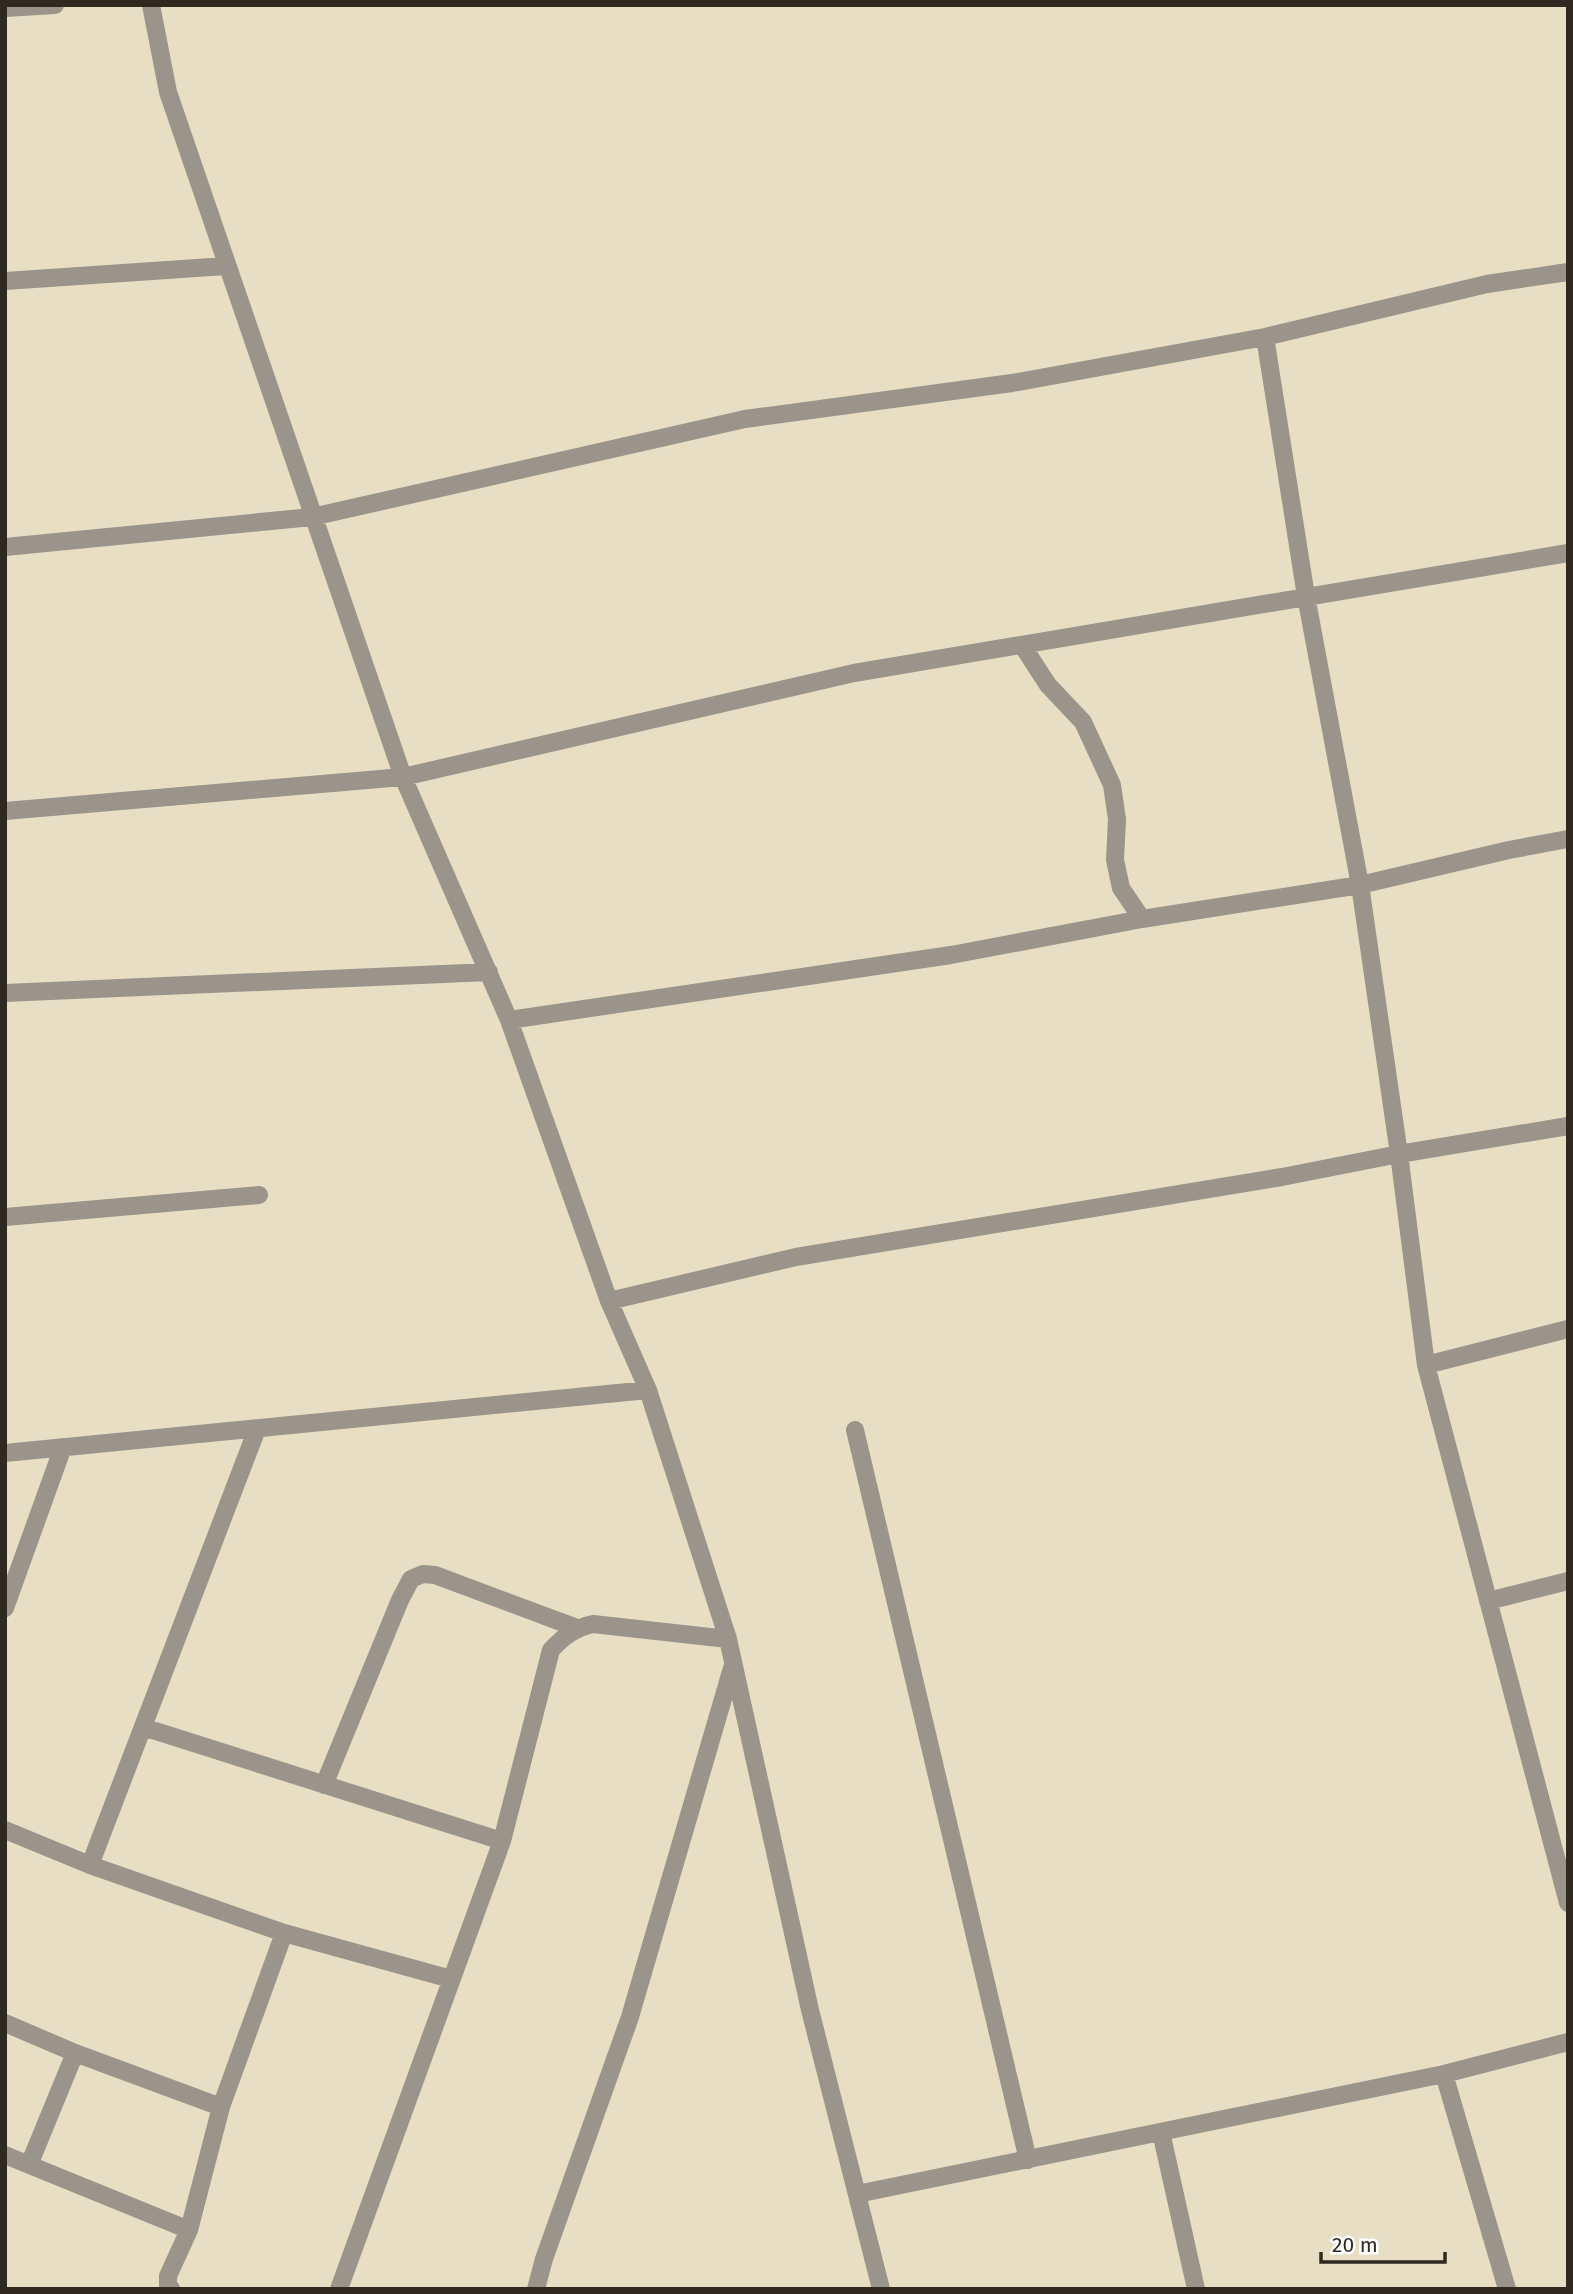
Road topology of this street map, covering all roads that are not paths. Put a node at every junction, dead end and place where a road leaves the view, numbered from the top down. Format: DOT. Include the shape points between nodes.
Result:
graph roads {
  1 [pos="55,5"];
  2 [pos="151,5"];
  3 [pos="5,8"];
  4 [pos="226,266"];
  5 [pos="1568,272"];
  6 [pos="5,281"];
  7 [pos="1265,337"];
  8 [pos="312,517"];
  9 [pos="5,547"];
  10 [pos="1568,553"];
  11 [pos="1306,596"];
  12 [pos="1022,645"];
  13 [pos="402,777"];
  14 [pos="5,811"];
  15 [pos="1568,839"];
  16 [pos="1360,885"];
  17 [pos="1142,919"];
  18 [pos="489,972"];
  19 [pos="5,993"];
  20 [pos="509,1020"];
  21 [pos="1568,1126"];
  22 [pos="1399,1154"];
  23 [pos="259,1195"];
  24 [pos="5,1217"];
  25 [pos="609,1301"];
  26 [pos="1568,1329"];
  27 [pos="1426,1365"];
  28 [pos="648,1390"];
  29 [pos="257,1429"];
  30 [pos="855,1430"];
  31 [pos="63,1447"];
  32 [pos="5,1453"];
  33 [pos="1568,1581"];
  34 [pos="1488,1601"];
  35 [pos="5,1608"];
  36 [pos="577,1628"];
  37 [pos="729,1639"];
  38 [pos="733,1666"];
  39 [pos="143,1727"];
  40 [pos="324,1785"];
  41 [pos="5,1830"];
  42 [pos="502,1841"];
  43 [pos="1561,1853"];
  44 [pos="90,1865"];
  45 [pos="1568,1903"];
  46 [pos="284,1933"];
  47 [pos="452,1979"];
  48 [pos="5,2023"];
  49 [pos="1568,2042"];
  50 [pos="75,2053"];
  51 [pos="1444,2074"];
  52 [pos="220,2107"];
  53 [pos="1161,2132"];
  54 [pos="5,2155"];
  55 [pos="1028,2160"];
  56 [pos="29,2165"];
  57 [pos="857,2194"];
  58 [pos="189,2230"];
  59 [pos="171,2289"];
  60 [pos="339,2289"];
  61 [pos="536,2289"];
  62 [pos="880,2289"];
  63 [pos="1196,2289"];
  64 [pos="1507,2289"];
  1 -- 3 [label="street"];
  2 -- 4 [label="street" via="168,92"];
  4 -- 6 [label="street"];
  4 -- 8 [label="street"];
  5 -- 7 [label="street" via="1487,285"];
  7 -- 8 [label="street" via="1012,383 745,419"];
  7 -- 11 [label="street"];
  8 -- 9 [label="street"];
  8 -- 13 [label="street"];
  10 -- 11 [label="street"];
  11 -- 12 [label="street"];
  11 -- 16 [label="street"];
  12 -- 13 [label="street" via="855,673"];
  12 -- 17 [label="street" via="1048,684 1083,722 1112,785 1117,819 1115,860 1121,888"];
  13 -- 14 [label="street"];
  13 -- 18 [label="street"];
  15 -- 16 [label="street"];
  16 -- 17 [label="street"];
  16 -- 22 [label="street"];
  17 -- 20 [label="street" via="951,955"];
  18 -- 19 [label="street"];
  18 -- 20 [label="street"];
  20 -- 25 [label="street"];
  21 -- 22 [label="street"];
  22 -- 25 [label="street" via="796,1257"];
  22 -- 27 [label="street"];
  23 -- 24 [label="street"];
  25 -- 28 [label="street"];
  26 -- 27 [label="street"];
  27 -- 34 [label="street"];
  28 -- 29 [label="street"];
  28 -- 37 [label="street"];
  29 -- 31 [label="street"];
  29 -- 39 [label="street"];
  30 -- 55 [label="street"];
  31 -- 32 [label="street"];
  31 -- 35 [label="street"];
  33 -- 34 [label="street"];
  34 -- 43 [label="street"];
  36 -- 37 [label="street" via="593,1624"];
  36 -- 40 [label="street" via="435,1576 411,1579"];
  36 -- 42 [label="street" via="551,1650"];
  37 -- 38 [label="street"];
  38 -- 57 [label="street" via="810,2010"];
  38 -- 61 [label="street" via="630,2017"];
  39 -- 40 [label="street"];
  39 -- 44 [label="street"];
  40 -- 42 [label="street"];
  41 -- 44 [label="street"];
  42 -- 47 [label="street"];
  43 -- 45 [label="street"];
  44 -- 46 [label="street"];
  46 -- 47 [label="street"];
  46 -- 52 [label="street"];
  47 -- 60 [label="street"];
  48 -- 50 [label="street"];
  49 -- 51 [label="street"];
  50 -- 52 [label="street"];
  50 -- 56 [label="street"];
  51 -- 53 [label="street"];
  51 -- 64 [label="street"];
  52 -- 58 [label="street"];
  53 -- 55 [label="street"];
  53 -- 63 [label="street"];
  54 -- 56 [label="street"];
  55 -- 57 [label="street"];
  56 -- 58 [label="street"];
  57 -- 62 [label="street"];
  58 -- 59 [label="street" via="169,2276"];
}
